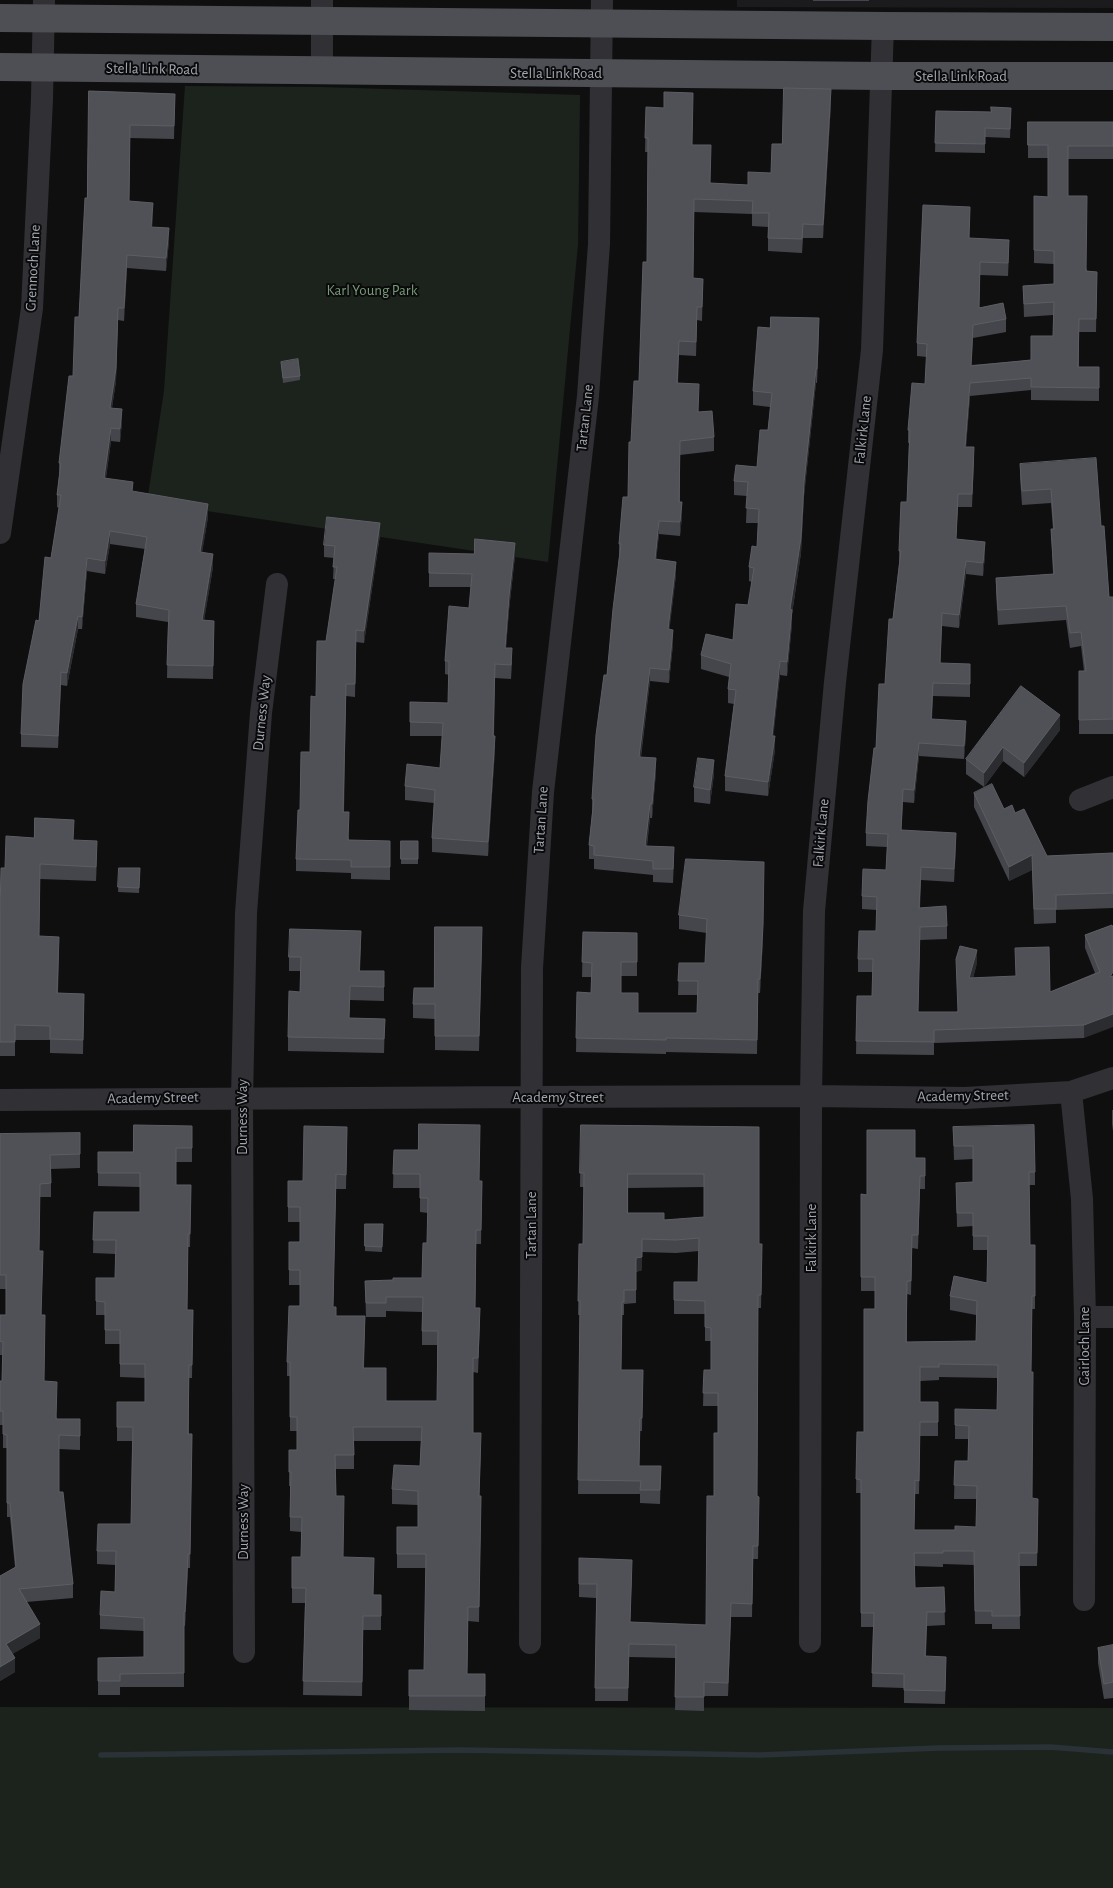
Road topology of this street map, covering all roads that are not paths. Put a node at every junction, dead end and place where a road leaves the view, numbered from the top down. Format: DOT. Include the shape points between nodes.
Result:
graph roads {
  1 [pos="44,9"];
  2 [pos="322,11"];
  3 [pos="602,12"];
  4 [pos="0,18"];
  5 [pos="883,26"];
  6 [pos="1113,27"];
  7 [pos="0,67"];
  8 [pos="42,67"];
  9 [pos="322,70"];
  10 [pos="602,73"];
  11 [pos="882,76"];
  12 [pos="1113,76"];
  13 [pos="0,533"];
  14 [pos="277,584"];
  15 [pos="1113,788"];
  16 [pos="1080,800"];
  17 [pos="1113,1078"];
  18 [pos="1071,1092"];
  19 [pos="811,1096"];
  20 [pos="531,1097"];
  21 [pos="242,1098"];
  22 [pos="0,1100"];
  23 [pos="1085,1317"];
  24 [pos="1113,1317"];
  25 [pos="1084,1600"];
  26 [pos="810,1642"];
  27 [pos="530,1643"];
  28 [pos="244,1652"];
  1 -- 2 [label="main road"];
  1 -- 4 [label="main road"];
  1 -- 8 [label="street, Grennoch Lane"];
  2 -- 3 [label="main road"];
  2 -- 9 [label="street"];
  3 -- 5 [label="main road"];
  3 -- 10 [label="street, Tartan Lane"];
  5 -- 6 [label="main road"];
  5 -- 11 [label="street, Falkirk Lane"];
  7 -- 8 [label="main road, Stella Link Road"];
  8 -- 9 [label="main road, Stella Link Road"];
  8 -- 13 [label="street, Grennoch Lane" via="32,308"];
  9 -- 10 [label="main road, Stella Link Road"];
  10 -- 11 [label="main road, Stella Link Road"];
  10 -- 20 [label="street, Tartan Lane" via="598,244 588,396 543,792 532,968"];
  11 -- 12 [label="main road, Stella Link Road"];
  11 -- 19 [label="street, Falkirk Lane" via="872,350 835,682 814,911"];
  14 -- 21 [label="street, Durness Way" via="261,713 246,913"];
  15 -- 16 [label="street"];
  17 -- 18 [label="street, Academy Street"];
  18 -- 19 [label="street, Academy Street" via="965,1098"];
  18 -- 23 [label="street, Gairloch Lane" via="1082,1199"];
  19 -- 20 [label="street, Academy Street"];
  19 -- 26 [label="street, Falkirk Lane"];
  20 -- 21 [label="street, Academy Street"];
  20 -- 27 [label="street, Tartan Lane"];
  21 -- 22 [label="street, Academy Street"];
  21 -- 28 [label="street, Durness Way"];
  23 -- 24 [label="street"];
  23 -- 25 [label="street, Gairloch Lane"];
}
